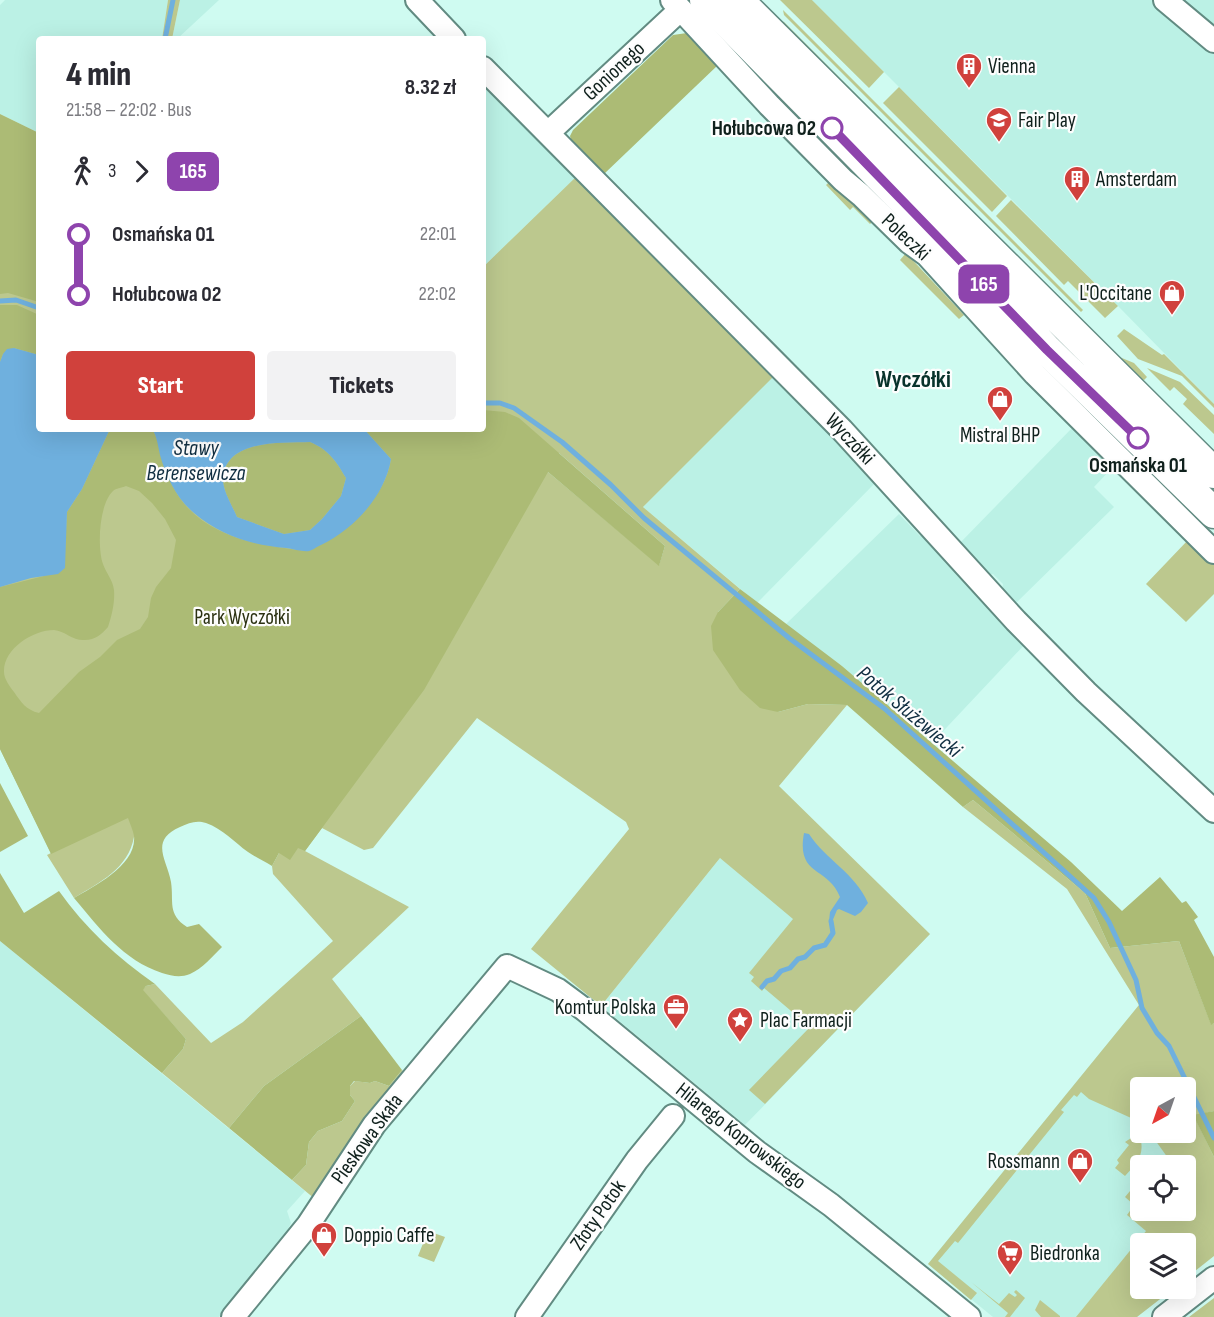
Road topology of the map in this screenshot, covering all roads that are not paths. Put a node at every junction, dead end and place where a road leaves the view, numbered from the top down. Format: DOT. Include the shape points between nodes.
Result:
graph roads {
  1 [pos="417,0"];
  2 [pos="738,0"];
  3 [pos="1165,0"];
  4 [pos="686,3"];
  5 [pos="451,36"];
  6 [pos="1214,41"];
  7 [pos="486,71"];
  8 [pos="548,133"];
  9 [pos="1214,473"];
  10 [pos="1214,513"];
  11 [pos="1214,552"];
  12 [pos="1214,811"];
  13 [pos="507,966"];
  14 [pos="673,1116"];
  15 [pos="1214,1278"];
  16 [pos="233,1317"];
  17 [pos="527,1317"];
  18 [pos="969,1317"];
  19 [pos="1164,1317"];
  1 -- 5 [label="street"];
  2 -- 9 [label="main road"];
  3 -- 6 [label="street"];
  4 -- 8 [label="street, Gonionego"];
  4 -- 10 [label="main road, Poleczki" via="949,246 1047,350"];
  4 -- 11 [label="street, Poleczki" via="843,180 927,255 1035,374"];
  7 -- 8 [label="street, Wyczółki"];
  8 -- 12 [label="street, Wyczółki" via="843,430 1016,621"];
  13 -- 16 [label="street, Pieskowa Skała" via="374,1125 308,1225"];
  13 -- 18 [label="street, Hilarego Koprowskiego" via="558,990 585,1010 757,1152 831,1205"];
  14 -- 17 [label="street, Złoty Potok" via="637,1160"];
  15 -- 19 [label="street"];
}
